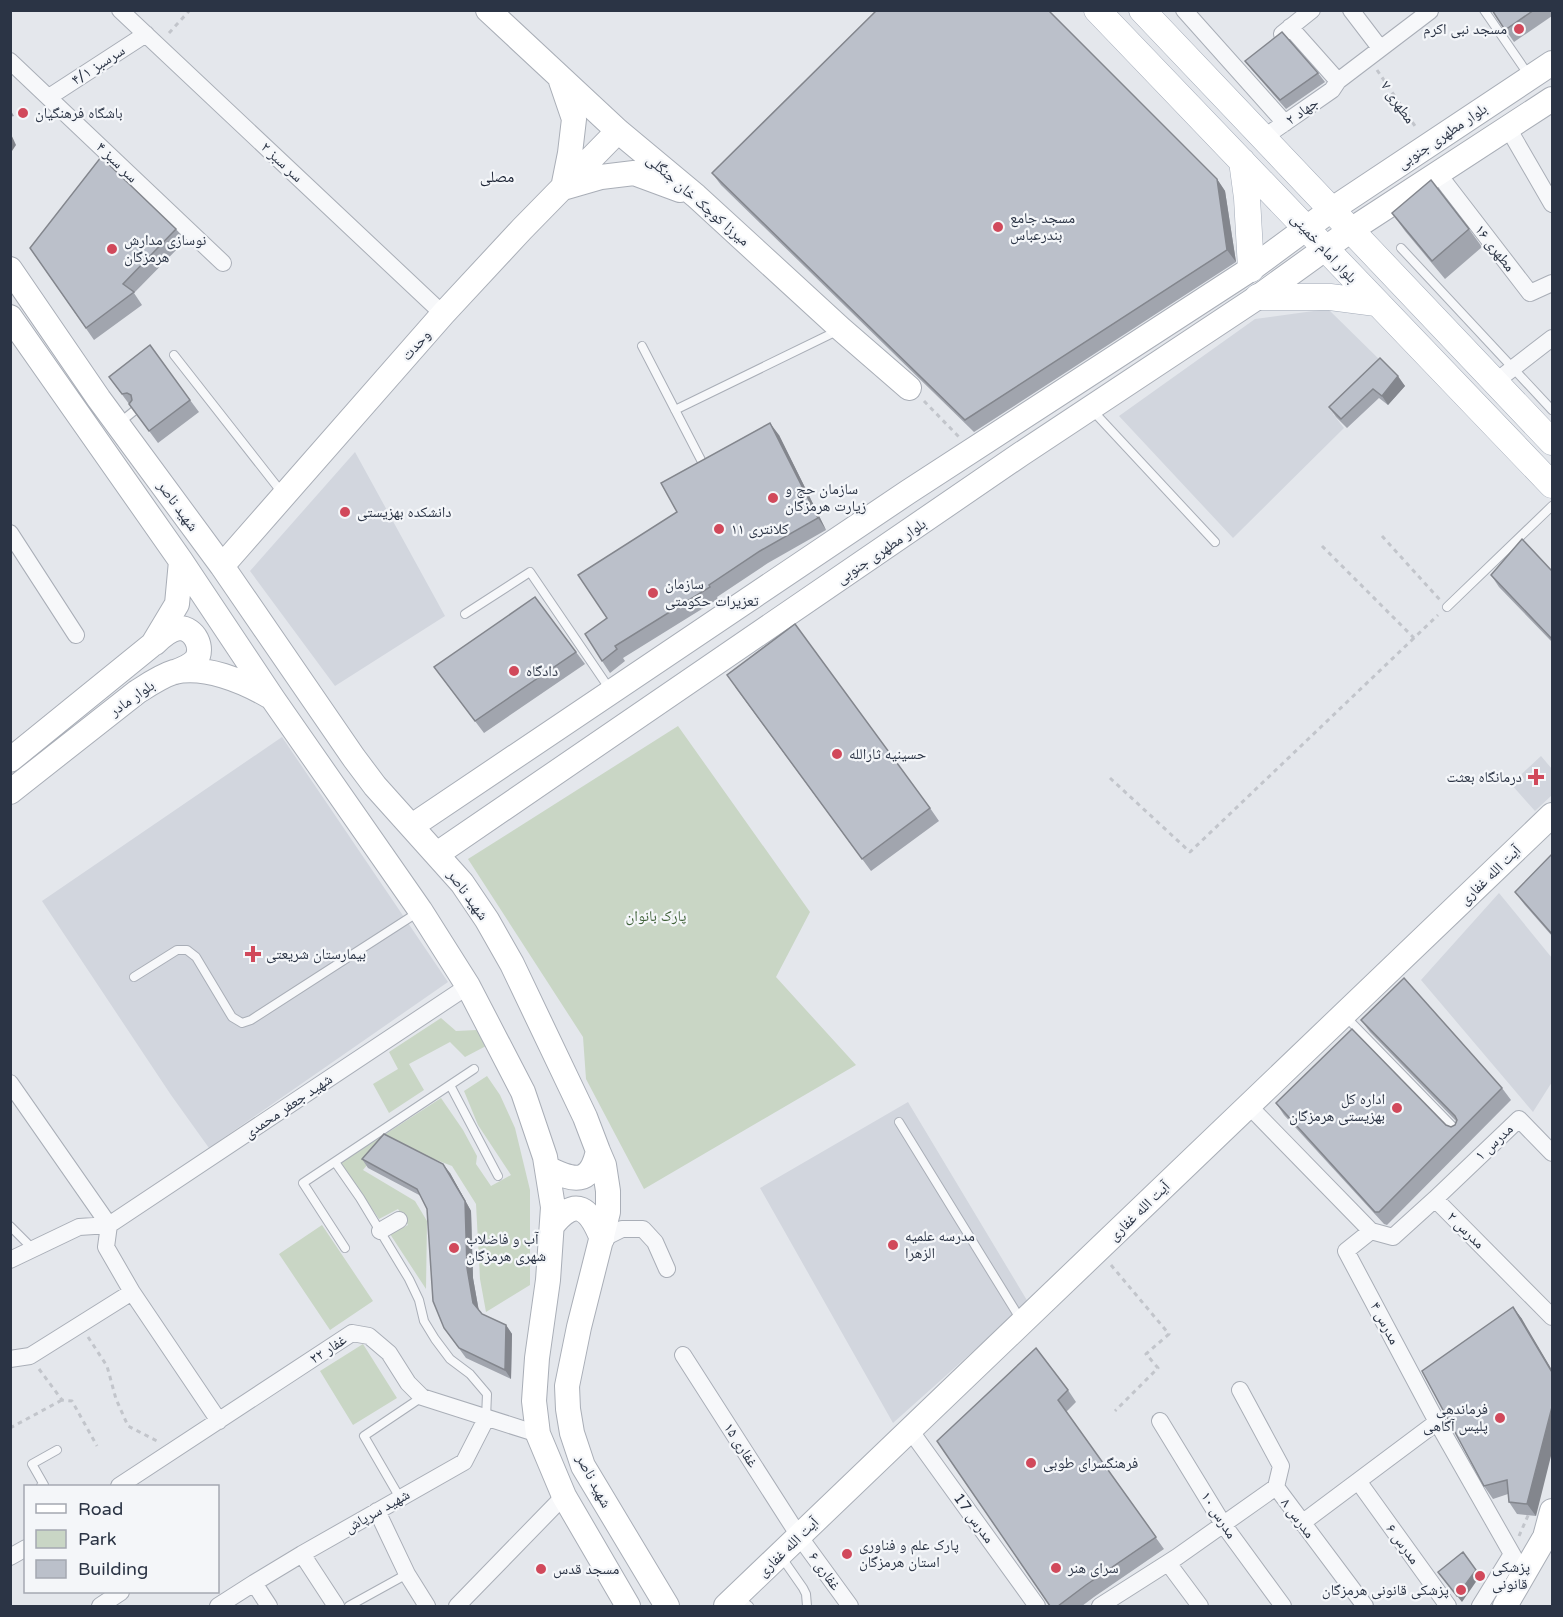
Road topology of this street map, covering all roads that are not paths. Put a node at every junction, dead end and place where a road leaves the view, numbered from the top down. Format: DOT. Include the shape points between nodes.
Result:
graph roads {
  1 [pos="120,10"];
  2 [pos="488,10"];
  3 [pos="1096,10"];
  4 [pos="1184,10"];
  5 [pos="1351,10"];
  6 [pos="1430,10"];
  7 [pos="1484,10"];
  8 [pos="1143,11"];
  9 [pos="1297,17"];
  10 [pos="152,40"];
  11 [pos="1272,41"];
  12 [pos="1374,53"];
  13 [pos="10,61"];
  14 [pos="1241,65"];
  15 [pos="1545,72"];
  16 [pos="560,78"];
  17 [pos="1338,81"];
  18 [pos="1214,87"];
  19 [pos="49,97"];
  20 [pos="1552,99"];
  21 [pos="1285,123"];
  22 [pos="1508,128"];
  23 [pos="618,131"];
  24 [pos="1263,138"];
  25 [pos="1242,161"];
  26 [pos="1446,184"];
  27 [pos="563,188"];
  28 [pos="696,196"];
  29 [pos="1552,204"];
  30 [pos="1331,210"];
  31 [pos="1305,228"];
  32 [pos="1351,230"];
  33 [pos="1325,248"];
  34 [pos="1401,248"];
  35 [pos="223,263"];
  36 [pos="10,269"];
  37 [pos="1251,269"];
  38 [pos="1552,283"];
  39 [pos="1258,297"];
  40 [pos="1376,303"];
  41 [pos="443,314"];
  42 [pos="10,317"];
  43 [pos="841,329"];
  44 [pos="1552,338"];
  45 [pos="642,346"];
  46 [pos="174,356"];
  47 [pos="1504,375"];
  48 [pos="909,387"];
  49 [pos="99,399"];
  50 [pos="1091,408"];
  51 [pos="675,410"];
  52 [pos="1552,410"];
  53 [pos="78,415"];
  54 [pos="1026,415"];
  55 [pos="1043,439"];
  56 [pos="1552,442"];
  57 [pos="701,460"];
  58 [pos="1552,485"];
  59 [pos="284,494"];
  60 [pos="1552,506"];
  61 [pos="10,533"];
  62 [pos="1215,543"];
  63 [pos="181,561"];
  64 [pos="222,566"];
  65 [pos="1447,607"];
  66 [pos="465,614"];
  67 [pos="76,635"];
  68 [pos="153,644"];
  69 [pos="676,648"];
  70 [pos="175,672"];
  71 [pos="696,676"];
  72 [pos="611,692"];
  73 [pos="273,699"];
  74 [pos="10,760"];
  75 [pos="10,792"];
  76 [pos="1552,815"];
  77 [pos="412,826"];
  78 [pos="437,854"];
  79 [pos="420,910"];
  80 [pos="134,977"];
  81 [pos="468,986"];
  82 [pos="1344,1015"];
  83 [pos="474,1069"];
  84 [pos="10,1083"];
  85 [pos="450,1085"];
  86 [pos="1249,1106"];
  87 [pos="17,1108"];
  88 [pos="899,1122"];
  89 [pos="1459,1132"];
  90 [pos="598,1151"];
  91 [pos="1552,1153"];
  92 [pos="335,1162"];
  93 [pos="547,1168"];
  94 [pos="498,1176"];
  95 [pos="1435,1199"];
  96 [pos="399,1220"];
  97 [pos="109,1225"];
  98 [pos="10,1226"];
  99 [pos="552,1226"];
  100 [pos="380,1231"];
  101 [pos="1371,1231"];
  102 [pos="602,1239"];
  103 [pos="345,1248"];
  104 [pos="33,1249"];
  105 [pos="10,1260"];
  106 [pos="667,1269"];
  107 [pos="132,1292"];
  108 [pos="1552,1317"];
  109 [pos="1023,1322"];
  110 [pos="683,1355"];
  111 [pos="10,1359"];
  112 [pos="1240,1390"];
  113 [pos="422,1397"];
  114 [pos="486,1419"];
  115 [pos="219,1421"];
  116 [pos="1160,1421"];
  117 [pos="1437,1422"];
  118 [pos="910,1430"];
  119 [pos="538,1434"];
  120 [pos="57,1450"];
  121 [pos="1358,1481"];
  122 [pos="44,1485"];
  123 [pos="121,1485"];
  124 [pos="1276,1487"];
  125 [pos="564,1496"];
  126 [pos="400,1498"];
  127 [pos="1542,1509"];
  128 [pos="377,1511"];
  129 [pos="1302,1523"];
  130 [pos="1223,1524"];
  131 [pos="799,1536"];
  132 [pos="24,1549"];
  133 [pos="302,1554"];
  134 [pos="1512,1554"];
  135 [pos="780,1555"];
  136 [pos="11,1557"];
  137 [pos="1168,1563"];
  138 [pos="407,1574"];
  139 [pos="1524,1575"];
  140 [pos="254,1583"];
  141 [pos="120,1593"];
  142 [pos="737,1603"];
  143 [pos="1111,1604"];
  144 [pos="100,1606"];
  145 [pos="218,1606"];
  146 [pos="269,1606"];
  147 [pos="336,1606"];
  148 [pos="349,1606"];
  149 [pos="427,1606"];
  150 [pos="457,1606"];
  151 [pos="628,1606"];
  152 [pos="667,1606"];
  153 [pos="807,1606"];
  154 [pos="850,1606"];
  155 [pos="1037,1606"];
  156 [pos="1200,1606"];
  157 [pos="1283,1606"];
  158 [pos="1365,1606"];
  159 [pos="1448,1606"];
  160 [pos="1480,1606"];
  161 [pos="1505,1606"];
  1 -- 10 [label="street, سر سبز ۲"];
  2 -- 16 [label="street, میرزا کوچک خان جنگلی"];
  3 -- 25 [label="main road, بلوار امام خمینی"];
  4 -- 14 [label="street"];
  5 -- 12 [label="street"];
  6 -- 12 [label="street, جهاد ۲"];
  7 -- 15 [label="lane"];
  8 -- 18 [label="main road, بلوار امام خمینی"];
  9 -- 11 [label="street"];
  9 -- 17 [label="street"];
  10 -- 19 [label="street, سرسبز ۴/۱"];
  10 -- 41 [label="street, سر سبز ۲"];
  12 -- 17 [label="street, جهاد ۲"];
  13 -- 19 [label="street, سر سبز ۴"];
  14 -- 18 [label="street"];
  14 -- 21 [label="street"];
  15 -- 30 [label="street, بلوار مطهری جنوبی"];
  16 -- 23 [label="street, میرزا کوچک خان جنگلی"];
  16 -- 27 [label="street" via="574,119"];
  17 -- 21 [label="street, جهاد ۲" via="1332,90"];
  18 -- 24 [label="main road, بلوار امام خمینی"];
  19 -- 35 [label="street, سر سبز ۴"];
  20 -- 22 [label="street, بلوار مطهری جنوبی"];
  21 -- 24 [label="street, جهاد ۲"];
  22 -- 29 [label="street"];
  22 -- 32 [label="street, بلوار مطهری جنوبی"];
  23 -- 27 [label="street, وحدت"];
  23 -- 28 [label="street, میرزا کوچک خان جنگلی"];
  24 -- 30 [label="main road, بلوار امام خمینی"];
  25 -- 31 [label="main road, بلوار امام خمینی"];
  25 -- 37 [label="main road"];
  26 -- 38 [label="street, مطهری ۱۶" via="1530,293"];
  27 -- 28 [label="street" via="601,177 634,174"];
  27 -- 41 [label="street, وحدت"];
  28 -- 43 [label="street, میرزا کوچک خان جنگلی"];
  30 -- 31 [label="street, بلوار مطهری جنوبی"];
  30 -- 32 [label="main road, بلوار امام خمینی"];
  31 -- 33 [label="main road, بلوار امام خمینی"];
  31 -- 37 [label="street"];
  32 -- 33 [label="street, بلوار مطهری جنوبی"];
  32 -- 47 [label="main road, بلوار امام خمینی"];
  33 -- 39 [label="street, بلوار مطهری جنوبی"];
  33 -- 40 [label="main road, بلوار امام خمینی"];
  34 -- 47 [label="lane"];
  36 -- 49 [label="street, شهید ناصر"];
  37 -- 54 [label="street"];
  39 -- 40 [label="main road" via="1330,297"];
  39 -- 50 [label="street, بلوار مطهری جنوبی"];
  40 -- 58 [label="main road, بلوار امام خمینی"];
  41 -- 59 [label="street, وحدت"];
  42 -- 53 [label="street, شهید ناصر"];
  43 -- 48 [label="street, میرزا کوچک خان جنگلی"];
  43 -- 51 [label="lane"];
  44 -- 47 [label="street"];
  45 -- 51 [label="lane"];
  46 -- 59 [label="lane"];
  47 -- 52 [label="lane"];
  47 -- 56 [label="main road, بلوار امام خمینی"];
  49 -- 53 [label="street"];
  49 -- 64 [label="street, شهید ناصر" via="126,418"];
  50 -- 55 [label="street, بلوار مطهری جنوبی"];
  50 -- 62 [label="lane"];
  51 -- 57 [label="lane"];
  53 -- 63 [label="street, شهید ناصر"];
  54 -- 55 [label="street"];
  54 -- 69 [label="street"];
  55 -- 71 [label="street, بلوار مطهری جنوبی"];
  59 -- 64 [label="street, وحدت"];
  60 -- 65 [label="lane"];
  61 -- 67 [label="street"];
  63 -- 68 [label="street, بلوار مادر" via="177,604"];
  63 -- 73 [label="street, شهید ناصر"];
  64 -- 77 [label="street, شهید ناصر" via="354,758"];
  66 -- 72 [label="lane" via="530,572"];
  68 -- 70 [label="street" via="180,628 196,638 199,647 194,663"];
  68 -- 74 [label="street, بلوار مادر"];
  69 -- 71 [label="street"];
  69 -- 72 [label="street"];
  70 -- 73 [label="street, بلوار مادر" via="225,676"];
  70 -- 75 [label="street, بلوار مادر" via="137,692"];
  71 -- 78 [label="street, بلوار مطهری جنوبی"];
  72 -- 77 [label="street"];
  73 -- 79 [label="street, شهید ناصر"];
  76 -- 82 [label="street, آیت الله غفاری"];
  77 -- 78 [label="street, شهید ناصر"];
  78 -- 90 [label="street, شهید ناصر" via="462,883 512,964"];
  79 -- 80 [label="lane" via="242,1023 232,1017 196,957 187,950 177,950"];
  79 -- 81 [label="street, شهید ناصر"];
  81 -- 93 [label="street, شهید ناصر" via="523,1092"];
  81 -- 97 [label="street, شهید جعفر محمدی"];
  82 -- 86 [label="street, آیت الله غفاری"];
  82 -- 89 [label="lane"];
  83 -- 85 [label="lane"];
  84 -- 87 [label="street"];
  85 -- 92 [label="lane"];
  85 -- 94 [label="lane"];
  86 -- 101 [label="street"];
  86 -- 109 [label="street, آیت الله غفاری"];
  87 -- 97 [label="street"];
  88 -- 109 [label="lane"];
  90 -- 93 [label="street" via="592,1170 577,1179"];
  90 -- 102 [label="street, شهید ناصر" via="608,1191"];
  91 -- 95 [label="street, مدرس ۱" via="1518,1119"];
  92 -- 100 [label="lane"];
  92 -- 103 [label="lane" via="303,1183"];
  93 -- 99 [label="street, شهید ناصر"];
  95 -- 101 [label="street, مدرس ۲" via="1393,1237"];
  95 -- 108 [label="street, مدرس ۲"];
  96 -- 100 [label="street"];
  97 -- 104 [label="street, شهید جعفر محمدی" via="79,1227"];
  97 -- 107 [label="street" via="106,1247"];
  98 -- 104 [label="lane"];
  99 -- 102 [label="street" via="561,1214 580,1209 595,1222"];
  99 -- 119 [label="street, شهید ناصر" via="534,1401"];
  100 -- 114 [label="lane" via="409,1279 435,1339 487,1394"];
  101 -- 117 [label="street, مدرس ۴" via="1346,1251"];
  102 -- 106 [label="street" via="622,1229 643,1229 655,1242"];
  102 -- 152 [label="street, شهید ناصر" via="567,1386 572,1433 583,1466"];
  104 -- 105 [label="street, شهید جعفر محمدی"];
  107 -- 111 [label="street" via="30,1356"];
  107 -- 115 [label="street"];
  109 -- 118 [label="street, آیت الله غفاری"];
  110 -- 131 [label="street, غفاری ۱۵"];
  112 -- 124 [label="street, مدرس ۸" via="1281,1466"];
  113 -- 114 [label="street"];
  113 -- 115 [label="street, غفار ۲۲" via="389,1353 369,1336 352,1333"];
  113 -- 126 [label="lane" via="364,1436"];
  114 -- 119 [label="street"];
  114 -- 126 [label="street, شهید سرپاش" via="464,1462"];
  115 -- 123 [label="street, غفار ۲۲"];
  116 -- 130 [label="street, مدرس ۱۰"];
  117 -- 121 [label="street"];
  117 -- 134 [label="street, مدرس ۴"];
  118 -- 131 [label="street, آیت الله غفاری"];
  118 -- 155 [label="street, مدرس 17"];
  119 -- 125 [label="street, شهید ناصر"];
  120 -- 122 [label="lane" via="32,1464"];
  121 -- 129 [label="street"];
  121 -- 159 [label="street, مدرس ۶"];
  124 -- 129 [label="street, مدرس ۸"];
  124 -- 130 [label="street"];
  125 -- 150 [label="street"];
  125 -- 151 [label="street, شهید ناصر"];
  126 -- 128 [label="street, شهید سرپاش"];
  127 -- 139 [label="street" via="1545,1537"];
  128 -- 133 [label="street, شهید سرپاش"];
  128 -- 138 [label="street"];
  129 -- 158 [label="street, مدرس ۸"];
  130 -- 137 [label="street"];
  130 -- 157 [label="street, مدرس ۱۰"];
  131 -- 135 [label="street, آیت الله غفاری"];
  131 -- 154 [label="street, غفاری ۶"];
  132 -- 136 [label="street"];
  133 -- 140 [label="street, شهید سرپاش"];
  133 -- 147 [label="street"];
  134 -- 139 [label="street, مدرس ۴"];
  134 -- 160 [label="street"];
  135 -- 142 [label="street, آیت الله غفاری"];
  135 -- 153 [label="lane" via="803,1588"];
  137 -- 143 [label="street"];
  137 -- 156 [label="street"];
  138 -- 148 [label="lane"];
  138 -- 149 [label="street"];
  139 -- 161 [label="street"];
  140 -- 145 [label="street, شهید سرپاش"];
  140 -- 146 [label="street"];
  141 -- 144 [label="street"];
}
